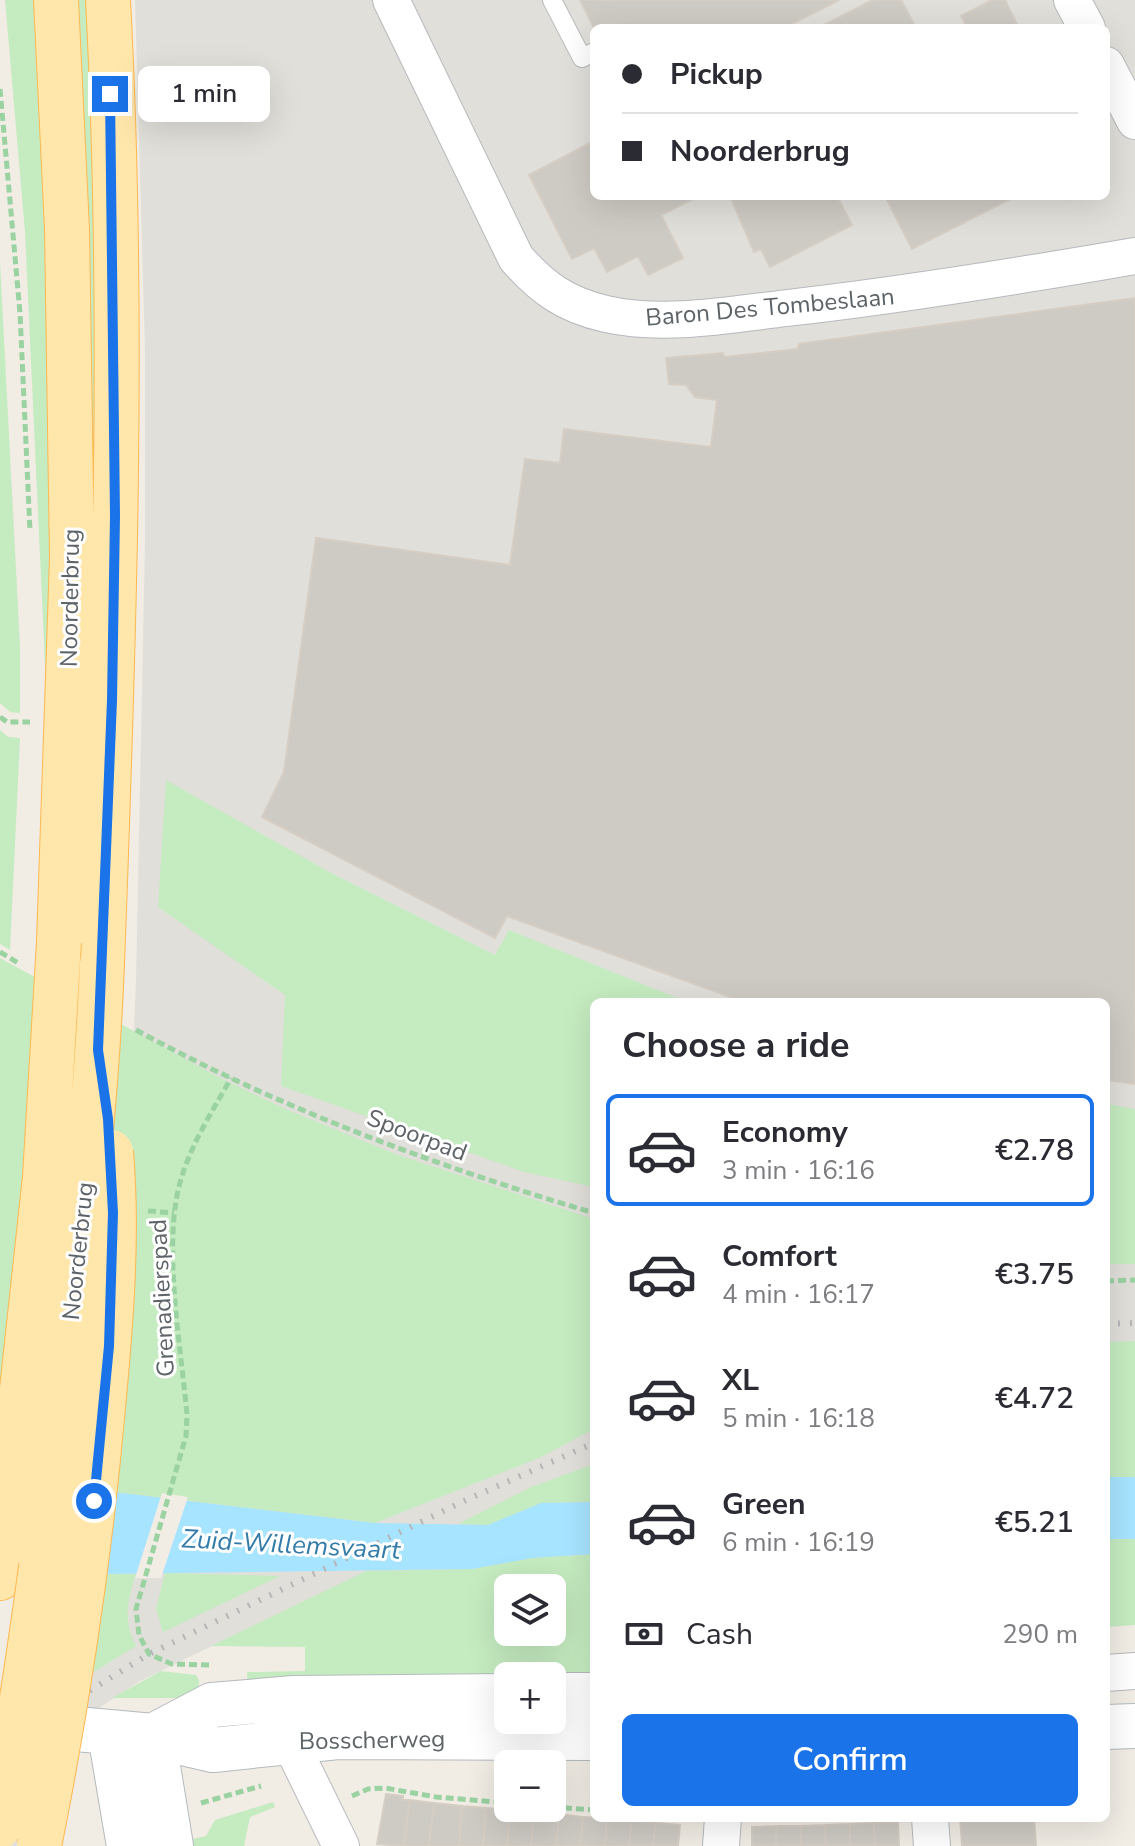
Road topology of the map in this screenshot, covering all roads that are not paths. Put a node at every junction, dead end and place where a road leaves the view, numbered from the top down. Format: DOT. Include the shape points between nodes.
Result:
graph roads {
  1 [pos="56,0"];
  2 [pos="108,0"];
  3 [pos="391,0"];
  4 [pos="552,0"];
  5 [pos="1072,0"];
  6 [pos="1085,24"];
  7 [pos="590,54"];
  8 [pos="1110,73"];
  9 [pos="1135,121"];
  10 [pos="1135,256"];
  11 [pos="98,1050"];
  12 [pos="2,1560"];
  13 [pos="1135,1671"];
  14 [pos="1110,1673"];
  15 [pos="566,1695"];
  16 [pos="590,1695"];
  17 [pos="494,1696"];
  18 [pos="0,1721"];
  19 [pos="1135,1726"];
  20 [pos="1110,1727"];
  21 [pos="110,1734"];
  22 [pos="153,1736"];
  23 [pos="590,1738"];
  24 [pos="290,1742"];
  25 [pos="723,1822"];
  26 [pos="930,1822"];
  27 [pos="0,1826"];
  28 [pos="39,1846"];
  29 [pos="129,1846"];
  30 [pos="171,1846"];
  31 [pos="341,1846"];
  32 [pos="721,1846"];
  33 [pos="932,1846"];
  1 -- 12 [label="main road, Noorderbrug, bridge" via="67,229 72,526 59,942 45,1177"];
  2 -- 11 [label="main road, Noorderbrug, bridge" via="116,392 112,700"];
  3 -- 10 [label="street, Baron Des Tombeslaan" via="516,258 541,286 575,305 644,321 738,314 900,296"];
  4 -- 7 [label="lane" via="582,58"];
  5 -- 6 [label="street"];
  8 -- 9 [label="street"];
  11 -- 27 [label="main road, Noorderbrug, bridge" via="40,1587"];
  11 -- 28 [label="main road, bridge" via="112,1181 109,1346 87,1554"];
  13 -- 14 [label="street"];
  15 -- 16 [label="street"];
  17 -- 22 [label="street, Bosscherweg" via="294,1698 212,1705"];
  18 -- 21 [label="street, Bosscherweg"];
  19 -- 20 [label="street"];
  21 -- 22 [label="street, Bosscherweg"];
  21 -- 29 [label="street"];
  22 -- 24 [label="street, Bosscherweg" via="213,1750"];
  22 -- 30 [label="street"];
  23 -- 24 [label="street, Bosscherweg" via="338,1737"];
  24 -- 31 [label="street"];
  25 -- 32 [label="street"];
  26 -- 33 [label="street"];
}
